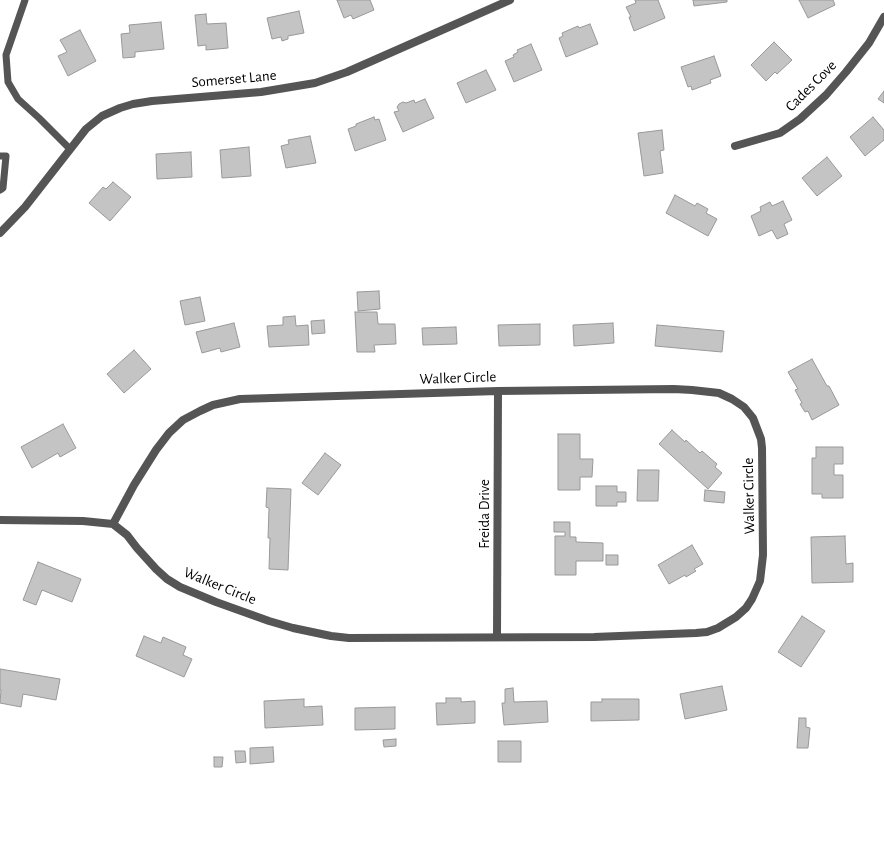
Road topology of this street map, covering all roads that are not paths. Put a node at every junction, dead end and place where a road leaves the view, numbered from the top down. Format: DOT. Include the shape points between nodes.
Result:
graph roads {
  1 [pos="26,0"];
  2 [pos="510,0"];
  3 [pos="884,17"];
  4 [pos="735,146"];
  5 [pos="70,149"];
  6 [pos="0,156"];
  7 [pos="0,190"];
  8 [pos="0,233"];
  9 [pos="498,391"];
  10 [pos="0,520"];
  11 [pos="114,524"];
  12 [pos="497,637"];
  1 -- 5 [label="lane" via="6,55 8,82 18,99"];
  2 -- 5 [label="street, Somerset Lane" via="347,72 315,83 261,92 152,101 120,108 102,116 86,129"];
  3 -- 4 [label="street, Cades Cove" via="869,43 846,72 826,95 800,118 780,133"];
  5 -- 8 [label="street, Somerset Lane" via="25,207"];
  6 -- 7 [label="lane" via="6,156 3,188"];
  9 -- 11 [label="street, Walker Circle" via="240,399 213,405 183,420 169,433 134,485"];
  9 -- 12 [label="street, Freida Drive"];
  9 -- 12 [label="street, Walker Circle" via="674,390 719,393 732,399 744,407 753,418 761,438 763,555 760,581 746,608 728,622 707,632 594,637"];
  10 -- 11 [label="street"];
  11 -- 12 [label="street, Walker Circle" via="156,569 180,587 293,628 349,638"];
}
